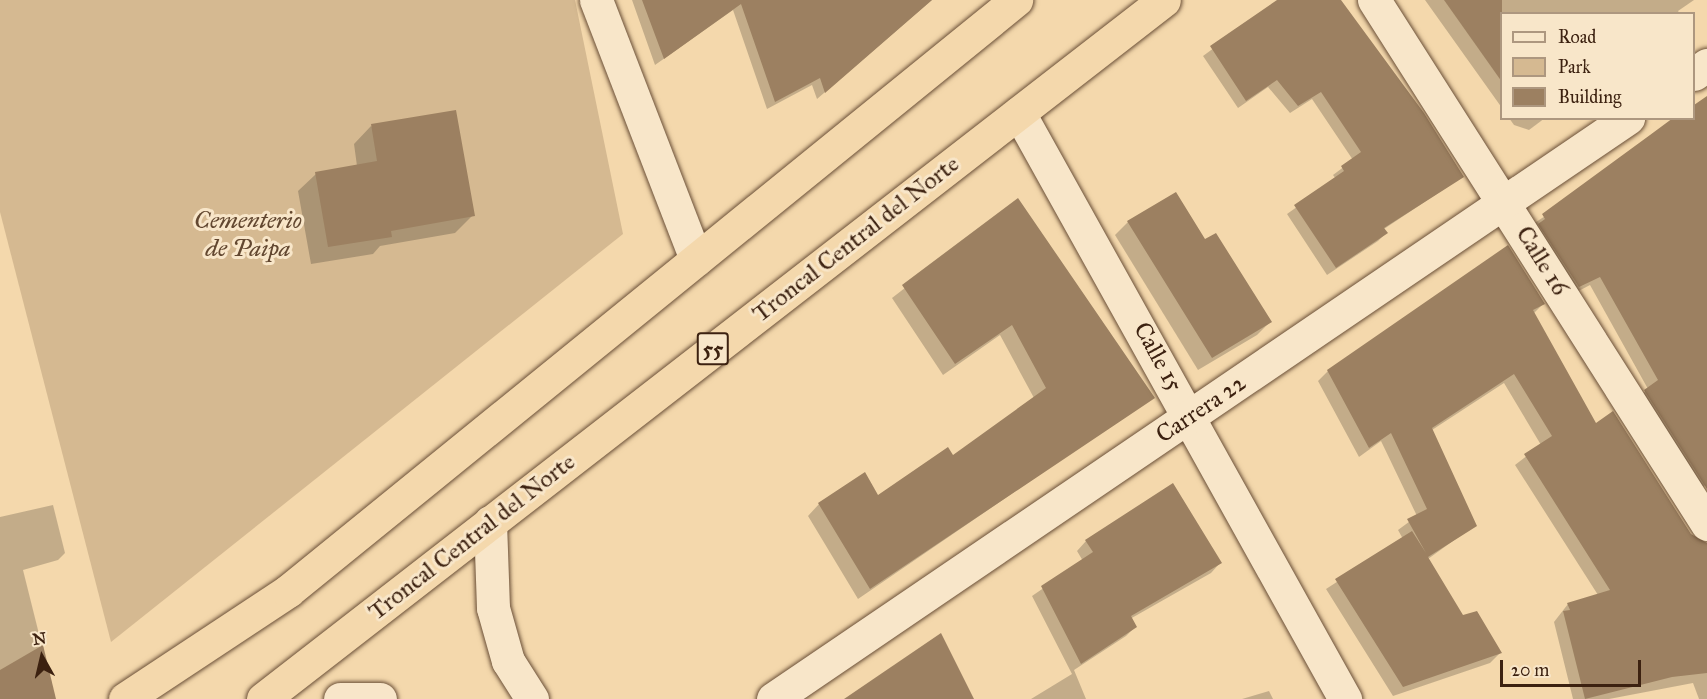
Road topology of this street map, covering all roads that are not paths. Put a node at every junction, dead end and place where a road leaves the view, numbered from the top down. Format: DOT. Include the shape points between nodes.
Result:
graph roads {
  1 [pos="596,0"];
  2 [pos="990,0"];
  3 [pos="1016,0"];
  4 [pos="1164,0"];
  5 [pos="1374,0"];
  6 [pos="955,49"];
  7 [pos="1019,113"];
  8 [pos="1625,120"];
  9 [pos="1505,202"];
  10 [pos="696,259"];
  11 [pos="1190,416"];
  12 [pos="490,522"];
  13 [pos="1707,524"];
  14 [pos="125,699"];
  15 [pos="263,699"];
  16 [pos="339,699"];
  17 [pos="380,699"];
  18 [pos="532,699"];
  19 [pos="773,699"];
  20 [pos="1344,699"];
  1 -- 10 [label="street"];
  2 -- 6 [label="street"];
  3 -- 6 [label="highway"];
  4 -- 7 [label="highway, Troncal Central del Norte / 55"];
  5 -- 9 [label="street, Calle 16"];
  6 -- 10 [label="highway"];
  7 -- 11 [label="street, Calle 15"];
  7 -- 12 [label="highway, Troncal Central del Norte / 55"];
  8 -- 9 [label="street, Carrera 22"];
  9 -- 11 [label="street, Carrera 22"];
  9 -- 13 [label="street, Calle 16"];
  10 -- 14 [label="highway" via="288,591"];
  11 -- 19 [label="street, Carrera 22"];
  11 -- 20 [label="street, Calle 15"];
  12 -- 15 [label="highway, Troncal Central del Norte / 55"];
  12 -- 18 [label="street" via="493,608 508,661"];
  16 -- 17 [label="street"];
}
